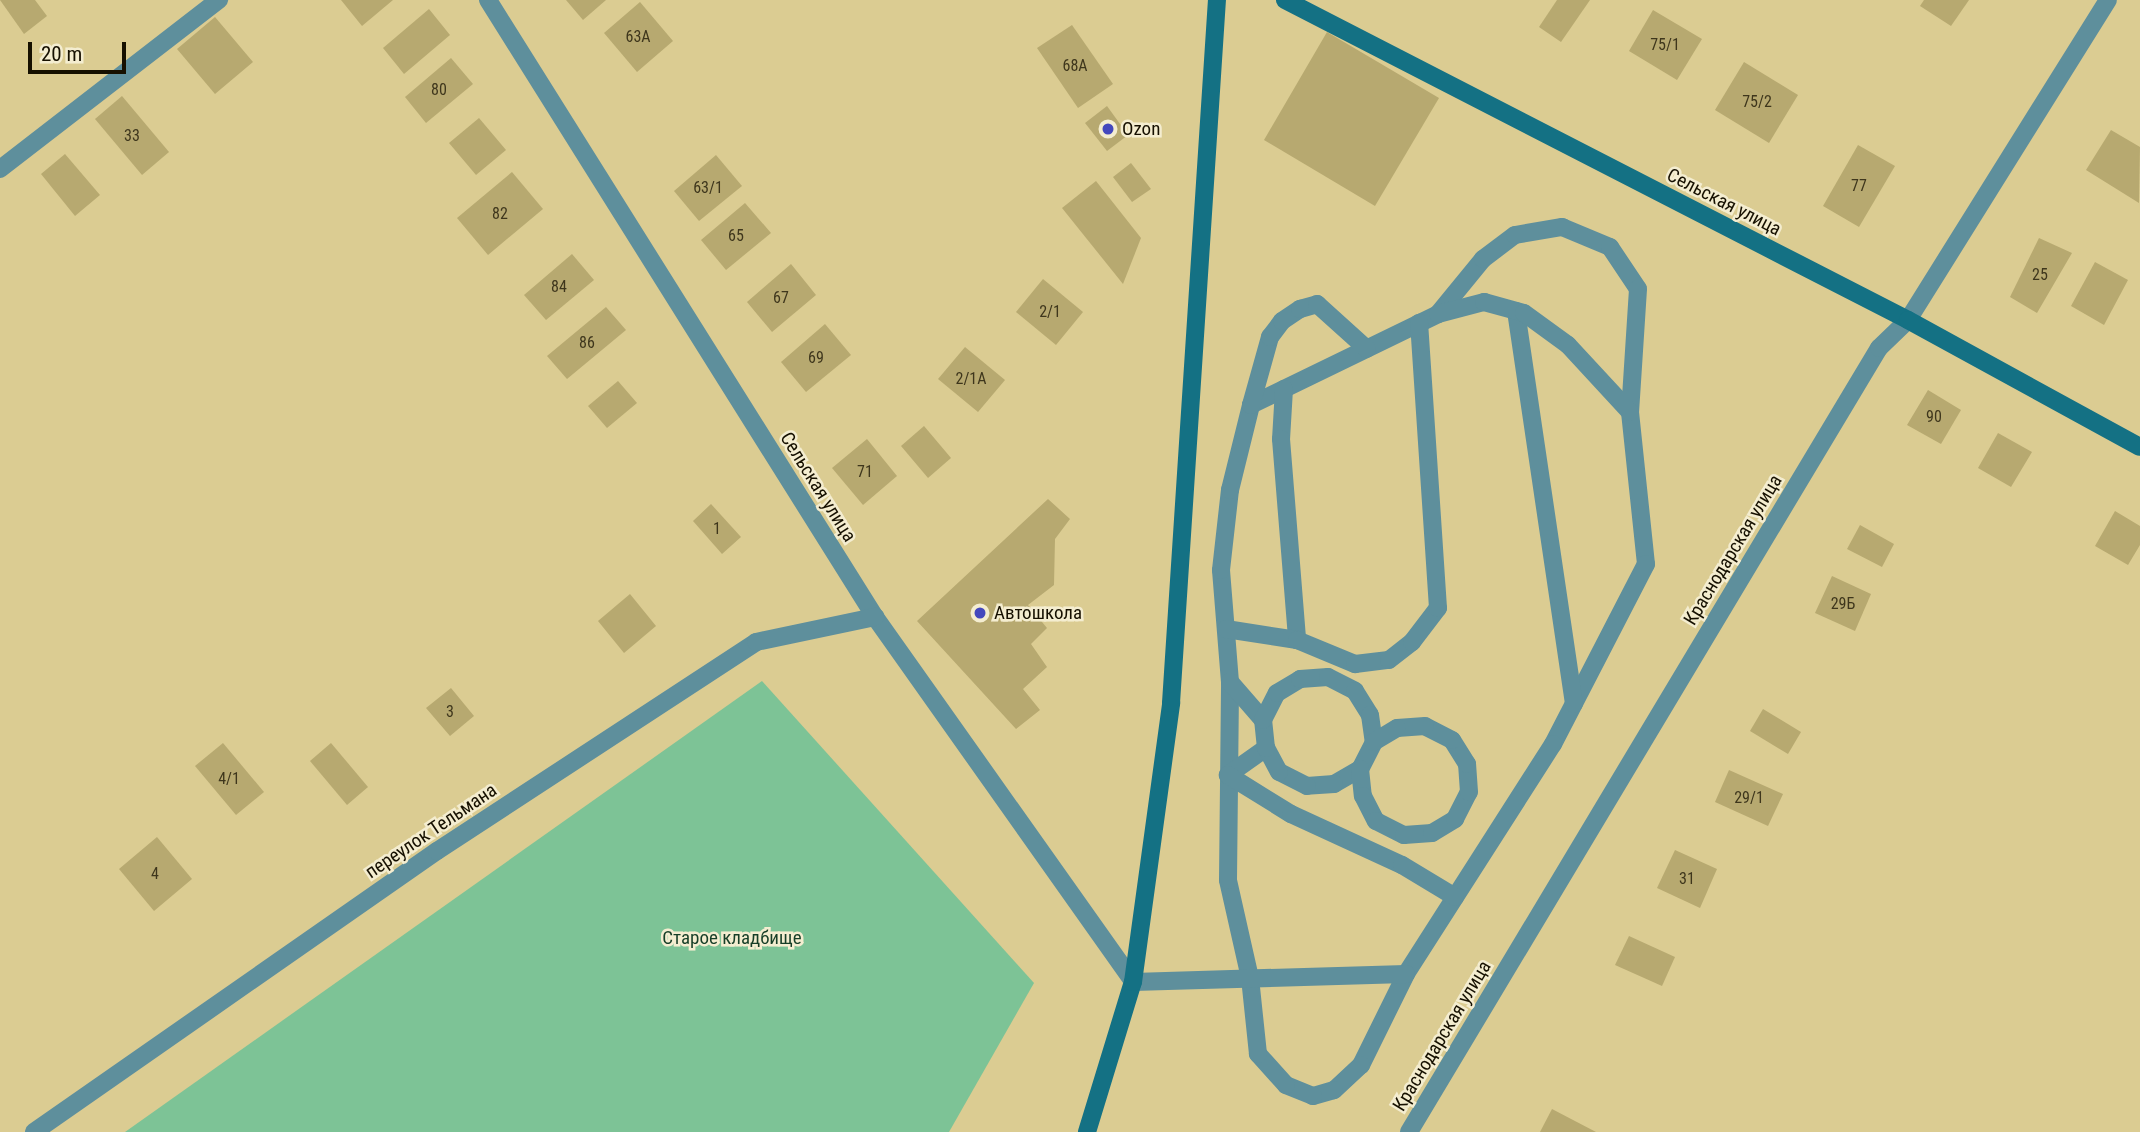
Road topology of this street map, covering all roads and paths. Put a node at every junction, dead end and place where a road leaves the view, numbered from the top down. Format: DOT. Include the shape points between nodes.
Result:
graph roads {
  1 [pos="219,0"];
  2 [pos="488,0"];
  3 [pos="1217,0"];
  4 [pos="1285,0"];
  5 [pos="2108,0"];
  6 [pos="0,169"];
  7 [pos="1516,311"];
  8 [pos="1438,314"];
  9 [pos="1908,320"];
  10 [pos="1419,324"];
  11 [pos="1367,349"];
  12 [pos="1284,389"];
  13 [pos="1251,405"];
  14 [pos="1630,412"];
  15 [pos="2140,447"];
  16 [pos="875,617"];
  17 [pos="1226,629"];
  18 [pos="1297,640"];
  19 [pos="1230,682"];
  20 [pos="1574,704"];
  21 [pos="1263,720"];
  22 [pos="1374,743"];
  23 [pos="1266,748"];
  24 [pos="1360,769"];
  25 [pos="1227,775"];
  26 [pos="1455,897"];
  27 [pos="1406,974"];
  28 [pos="1250,978"];
  29 [pos="1133,982"];
  30 [pos="34,1132"];
  31 [pos="1087,1132"];
  32 [pos="1409,1132"];
  1 -- 6 [label="street"];
  2 -- 16 [label="street, Сельская улица"];
  3 -- 29 [label="street" via="1171,703"];
  4 -- 9 [label="street, Сельская улица"];
  5 -- 9 [label="street, Краснодарская улица"];
  7 -- 8 [label="street" via="1484,302"];
  7 -- 14 [label="street" via="1568,345"];
  7 -- 20 [label="street"];
  8 -- 10 [label="street"];
  8 -- 14 [label="street" via="1483,259 1515,235 1562,227 1581,231 1610,247 1638,289"];
  9 -- 15 [label="street, Сельская улица"];
  9 -- 32 [label="street, Краснодарская улица" via="1879,348"];
  10 -- 11 [label="street"];
  10 -- 18 [label="street" via="1438,608 1412,642 1389,660 1355,664"];
  11 -- 12 [label="street"];
  11 -- 13 [label="street" via="1317,304 1300,309 1282,321 1270,337"];
  12 -- 13 [label="street"];
  12 -- 18 [label="street" via="1280,439"];
  13 -- 17 [label="street" via="1230,490 1220,570"];
  14 -- 20 [label="street" via="1646,564"];
  16 -- 29 [label="street, Сельская улица"];
  16 -- 30 [label="street, переулок Тельмана" via="757,642 438,851"];
  17 -- 18 [label="street"];
  17 -- 19 [label="street"];
  19 -- 21 [label="street"];
  19 -- 25 [label="street"];
  20 -- 26 [label="street"];
  21 -- 22 [label="street" via="1277,693 1300,679 1328,677 1355,691 1370,715"];
  21 -- 23 [label="street"];
  22 -- 24 [label="street"];
  22 -- 24 [label="street" via="1397,729 1425,726 1452,740 1467,764 1469,792 1455,819 1432,833 1404,835 1376,821 1363,796"];
  23 -- 24 [label="street" via="1279,772 1307,786 1334,784"];
  23 -- 25 [label="street"];
  25 -- 26 [label="street" via="1291,814 1402,865"];
  25 -- 28 [label="street" via="1228,880"];
  26 -- 27 [label="street"];
  27 -- 28 [label="street"];
  27 -- 28 [label="street" via="1361,1065 1334,1090 1313,1096 1286,1085 1258,1054"];
  28 -- 29 [label="street"];
  29 -- 31 [label="street"];
}
